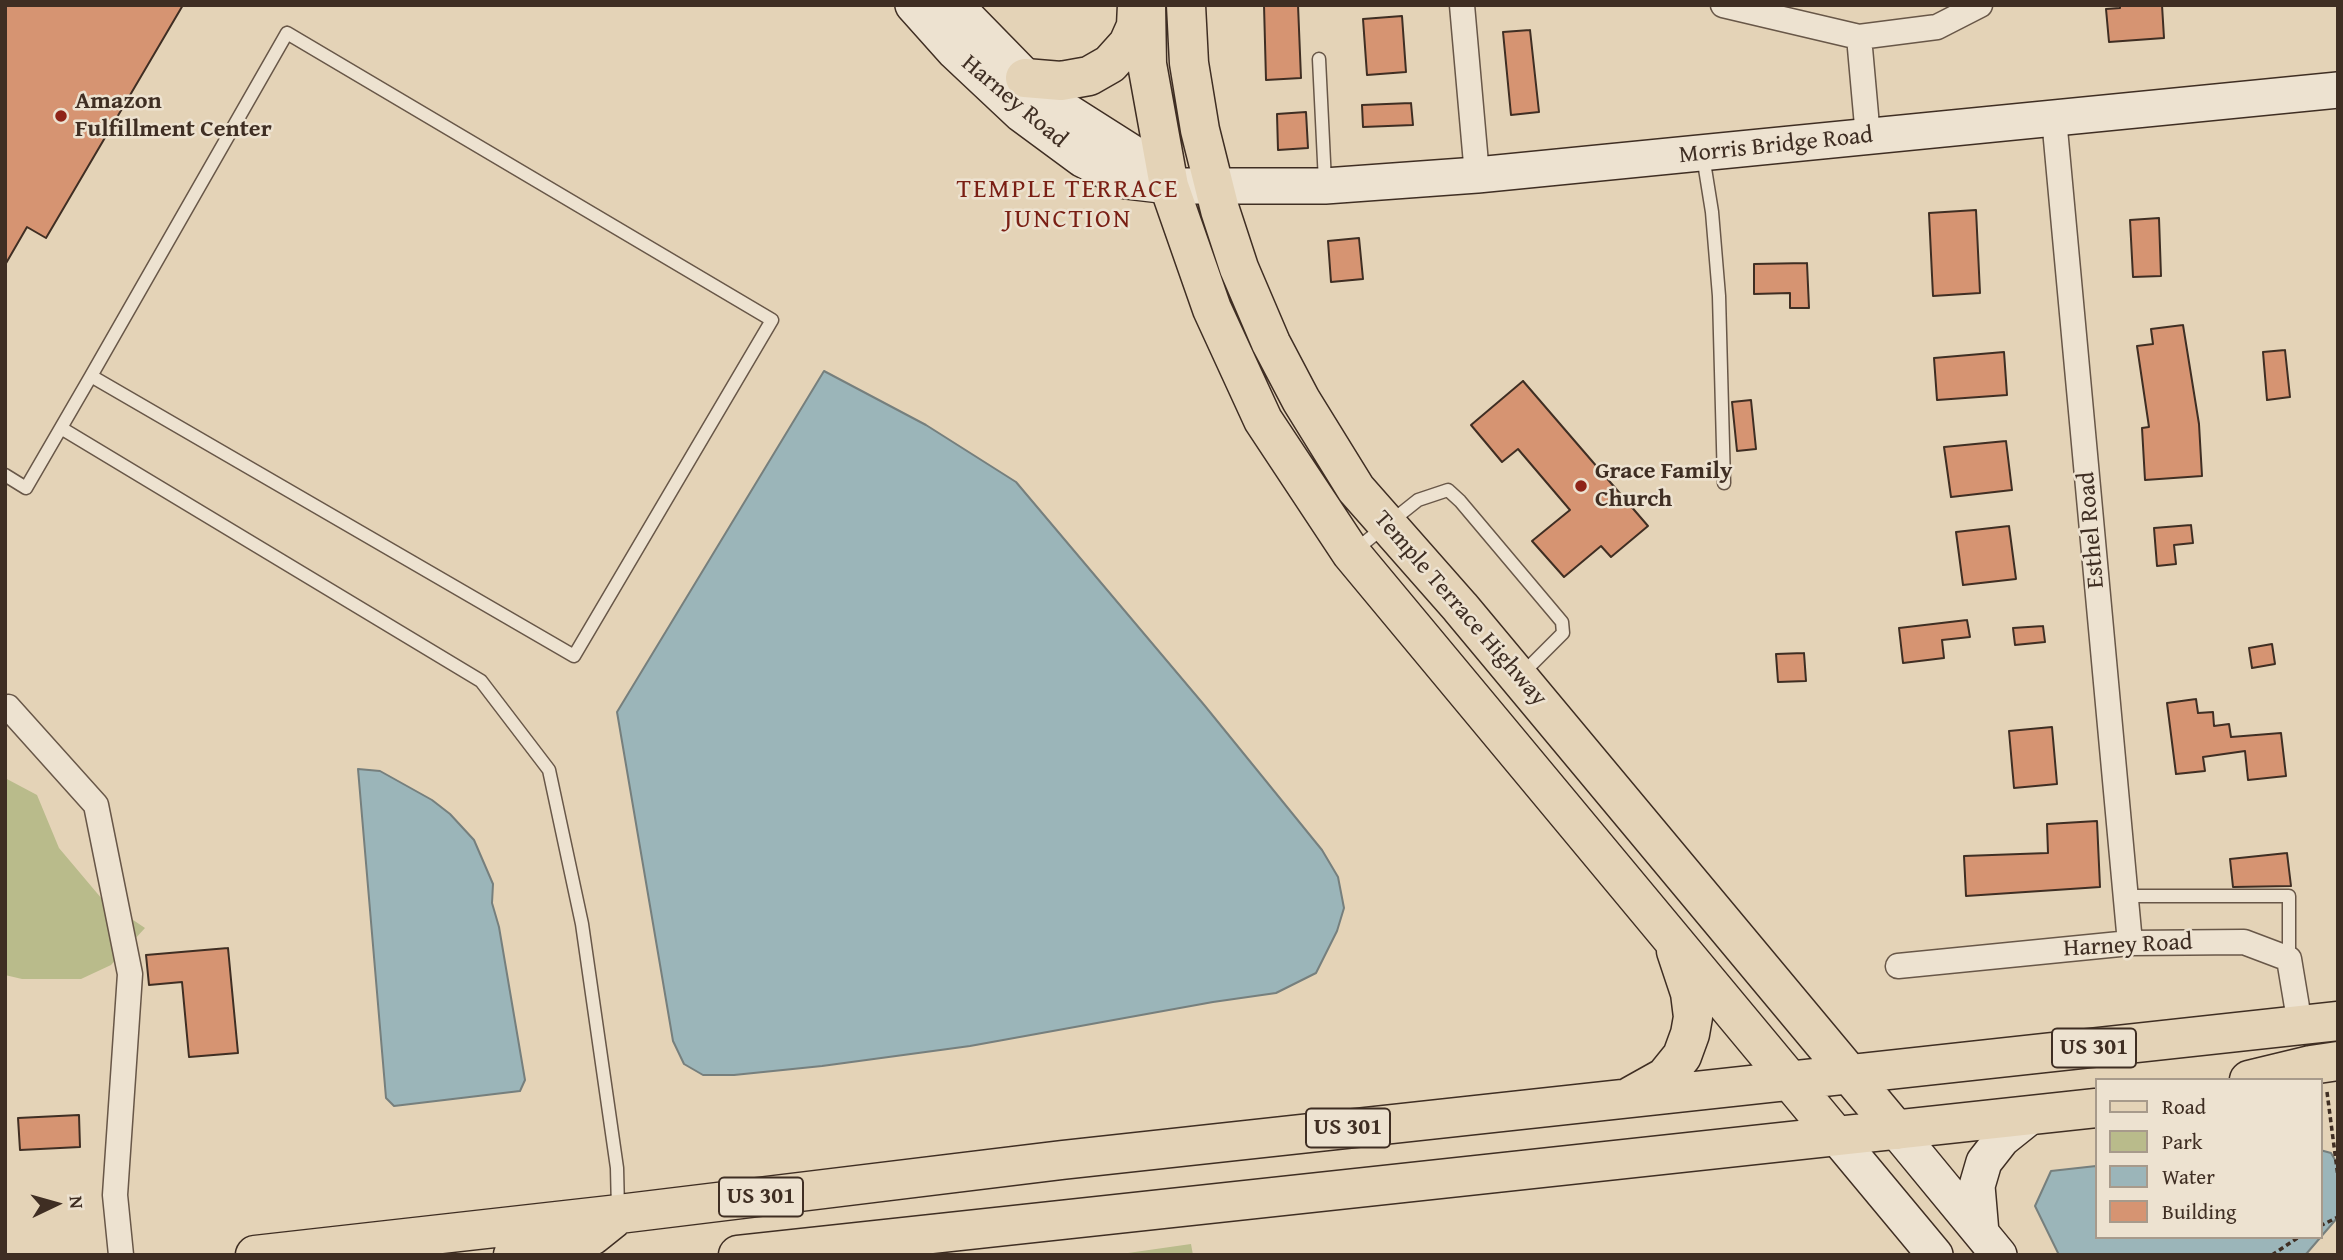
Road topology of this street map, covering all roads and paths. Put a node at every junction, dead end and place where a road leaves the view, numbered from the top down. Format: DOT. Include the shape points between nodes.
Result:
graph roads {
  1 [pos="913,5"];
  2 [pos="955,5"];
  3 [pos="1137,5"];
  4 [pos="1146,5"];
  5 [pos="1186,5"];
  6 [pos="1462,5"];
  7 [pos="1723,5"];
  8 [pos="1980,5"];
  9 [pos="1859,37"];
  10 [pos="1319,59"];
  11 [pos="1025,78"];
  12 [pos="2338,90"];
  13 [pos="2054,118"];
  14 [pos="1868,137"];
  15 [pos="1702,153"];
  16 [pos="1477,174"];
  17 [pos="1213,185"];
  18 [pos="1169,186"];
  19 [pos="1325,186"];
  20 [pos="91,376"];
  21 [pos="61,428"];
  22 [pos="5,475"];
  23 [pos="1724,483"];
  24 [pos="1387,524"];
  25 [pos="1351,553"];
  26 [pos="1518,677"];
  27 [pos="8,707"];
  28 [pos="2125,896"];
  29 [pos="1671,936"];
  30 [pos="2130,943"];
  31 [pos="2289,959"];
  32 [pos="1898,966"];
  33 [pos="2338,1021"];
  34 [pos="2300,1025"];
  35 [pos="1850,1075"];
  36 [pos="2330,1076"];
  37 [pos="2257,1078"];
  38 [pos="1792,1081"];
  39 [pos="1628,1098"];
  40 [pos="2094,1108"];
  41 [pos="2032,1115"];
  42 [pos="1896,1130"];
  43 [pos="1836,1136"];
  44 [pos="2338,1177"];
  45 [pos="619,1214"];
  46 [pos="2338,1217"];
  47 [pos="2322,1225"];
  48 [pos="2296,1239"];
  49 [pos="1990,1244"];
  50 [pos="121,1255"];
  51 [pos="255,1255"];
  52 [pos="513,1255"];
  53 [pos="738,1255"];
  54 [pos="1935,1255"];
  55 [pos="2272,1255"];
  1 -- 18 [label="street, Harney Road" via="1021,114 1082,159 1126,181"];
  2 -- 11 [label="street, Harney Road"];
  3 -- 11 [label="main road" via="1136,26 1128,44 1110,64 1089,75 1060,81"];
  4 -- 18 [label="main road, Temple Terrace Highway" via="1147,64"];
  5 -- 17 [label="main road, Temple Terrace Highway" via="1189,63"];
  6 -- 16 [label="street"];
  7 -- 9 [label="street"];
  8 -- 9 [label="street" via="1937,27"];
  9 -- 14 [label="street"];
  10 -- 19 [label="lane"];
  11 -- 18 [label="street, Harney Road" via="1045,98 1131,152"];
  12 -- 13 [label="street, Morris Bridge Road"];
  13 -- 14 [label="street, Morris Bridge Road"];
  13 -- 28 [label="street, Esthel Road"];
  14 -- 15 [label="street, Morris Bridge Road"];
  15 -- 16 [label="street, Morris Bridge Road"];
  15 -- 23 [label="lane" via="1719,296"];
  16 -- 19 [label="street, Morris Bridge Road"];
  17 -- 18 [label="street, Harney Road"];
  17 -- 19 [label="street, Morris Bridge Road"];
  17 -- 24 [label="main road, Temple Terrace Highway" via="1239,268 1271,343 1356,489"];
  18 -- 25 [label="main road, Temple Terrace Highway" via="1212,309 1263,421"];
  20 -- 20 [label="lane" via="287,33 772,320 574,656"];
  20 -- 21 [label="lane"];
  21 -- 22 [label="lane" via="26,488"];
  21 -- 45 [label="lane" via="481,681 549,770 582,924 617,1168"];
  24 -- 25 [label="lane"];
  24 -- 26 [label="main road, Temple Terrace Highway"];
  24 -- 26 [label="lane" via="1418,500 1448,490 1460,500 1562,622 1563,633"];
  25 -- 29 [label="main road, Temple Terrace Highway"];
  26 -- 35 [label="main road, Temple Terrace Highway"];
  27 -- 50 [label="street" via="96,805 130,974 115,1195"];
  28 -- 30 [label="street, Esthel Road"];
  28 -- 31 [label="lane" via="2289,896"];
  29 -- 38 [label="main road, Temple Terrace Highway"];
  29 -- 39 [label="main road" via="1690,993 1690,1034 1682,1056 1665,1077"];
  30 -- 31 [label="street, Harney Road" via="2244,942"];
  30 -- 32 [label="street, Harney Road"];
  31 -- 34 [label="street"];
  33 -- 34 [label="main road, US 301"];
  34 -- 35 [label="main road, US 301"];
  35 -- 38 [label="main road, US 301"];
  35 -- 42 [label="main road, Temple Terrace Highway"];
  36 -- 37 [label="main road" via="2311,1065"];
  36 -- 44 [label="path"];
  38 -- 39 [label="main road, US 301"];
  38 -- 43 [label="main road, Temple Terrace Highway"];
  39 -- 45 [label="main road, US 301"];
  40 -- 41 [label="main road, US 301"];
  41 -- 42 [label="main road, US 301"];
  41 -- 49 [label="street" via="2001,1139 1984,1162 1977,1186"];
  42 -- 43 [label="main road, US 301"];
  42 -- 49 [label="street"];
  43 -- 53 [label="main road, US 301"];
  43 -- 54 [label="street"];
  45 -- 51 [label="main road, US 301"];
  45 -- 52 [label="main road" via="574,1245"];
  46 -- 47 [label="path"];
  48 -- 55 [label="path"];
}
